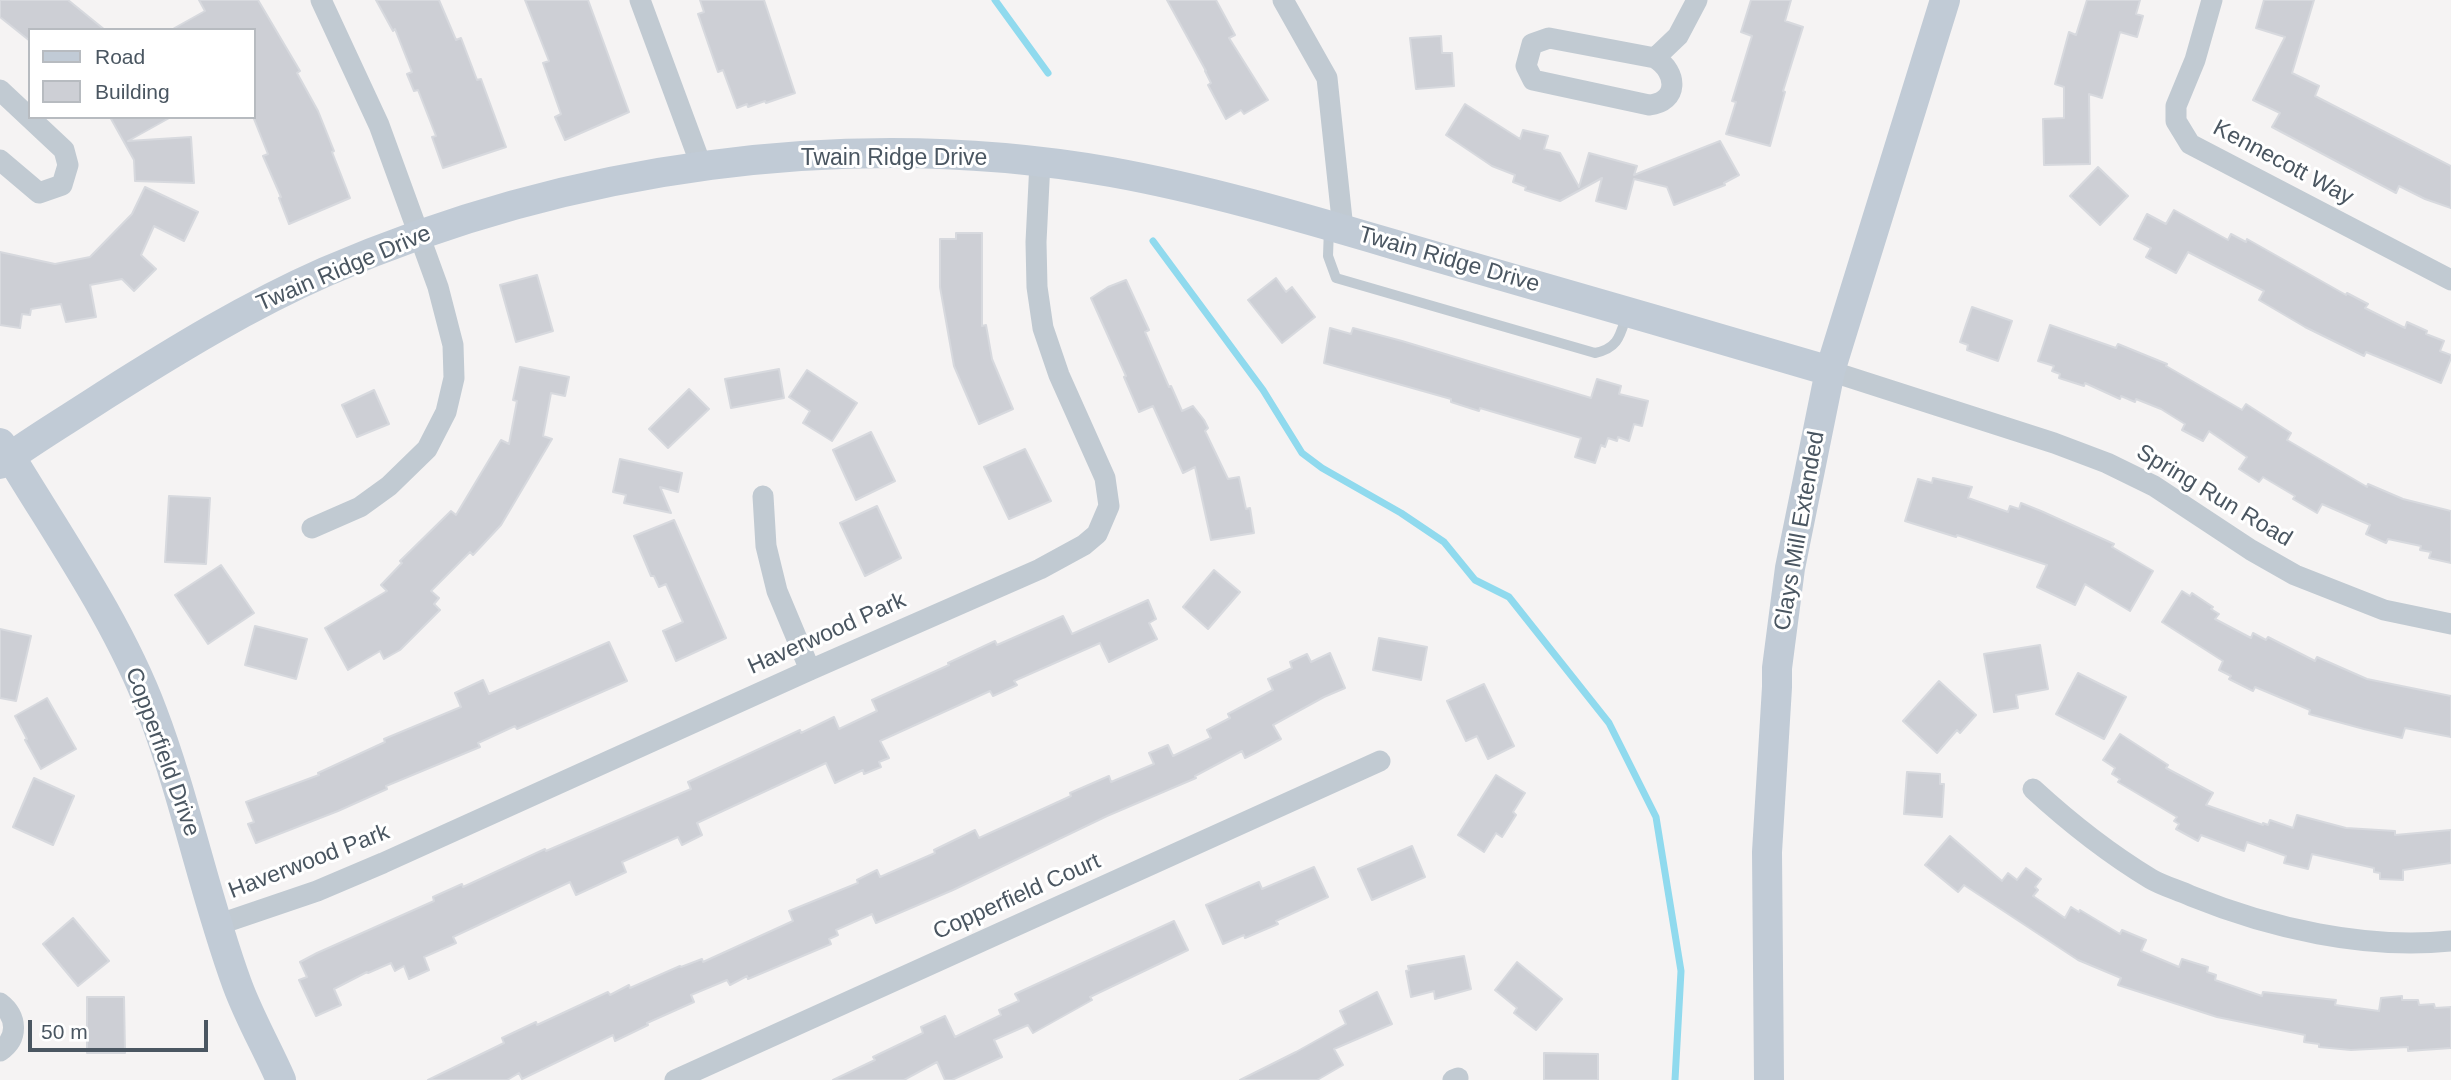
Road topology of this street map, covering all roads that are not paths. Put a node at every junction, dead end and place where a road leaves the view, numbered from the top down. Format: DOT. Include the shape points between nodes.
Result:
graph roads {
  1 [pos="321,0"];
  2 [pos="640,0"];
  3 [pos="1283,0"];
  4 [pos="1697,0"];
  5 [pos="1945,0"];
  6 [pos="2211,0"];
  7 [pos="1655,58"];
  8 [pos="0,90"];
  9 [pos="28,116"];
  10 [pos="31,119"];
  11 [pos="0,160"];
  12 [pos="1040,162"];
  13 [pos="701,165"];
  14 [pos="1336,227"];
  15 [pos="418,235"];
  16 [pos="2451,280"];
  17 [pos="1628,312"];
  18 [pos="1830,370"];
  19 [pos="3,455"];
  20 [pos="763,496"];
  21 [pos="313,528"];
  22 [pos="2451,624"];
  23 [pos="810,670"];
  24 [pos="1380,761"];
  25 [pos="2032,789"];
  26 [pos="217,925"];
  27 [pos="2451,941"];
  28 [pos="0,1003"];
  29 [pos="0,1051"];
  30 [pos="281,1080"];
  31 [pos="675,1080"];
  32 [pos="1769,1080"];
  1 -- 15 [label="street" via="379,125"];
  2 -- 13 [label="street"];
  3 -- 14 [label="street" via="1327,78"];
  4 -- 7 [label="street" via="1678,36"];
  5 -- 18 [label="street, Clays Mill Extended"];
  6 -- 16 [label="street, Kennecott Way" via="2176,106 2176,121 2190,144"];
  7 -- 7 [label="street" via="1665,65 1673,82 1660,104 1648,105 1533,80 1526,66 1532,44 1549,38"];
  8 -- 9 [label="street"];
  10 -- 11 [label="street" via="64,150 68,165 62,185 39,193"];
  12 -- 13 [label="street, Twain Ridge Drive" via="880,155"];
  12 -- 14 [label="street, Twain Ridge Drive" via="1165,183"];
  12 -- 23 [label="street, Haverwood Park" via="1036,242 1043,328 1105,478 1109,506 1103,522 1084,545 1040,569"];
  13 -- 15 [label="street, Twain Ridge Drive" via="552,195"];
  14 -- 17 [label="street, Twain Ridge Drive"];
  14 -- 17 [label="lane" via="1328,256 1336,278 1595,353 1618,341"];
  15 -- 19 [label="street, Twain Ridge Drive" via="270,298"];
  15 -- 21 [label="street" via="453,345 454,378 446,412 427,449 389,486 360,507"];
  17 -- 18 [label="street, Twain Ridge Drive"];
  18 -- 22 [label="street, Spring Run Road" via="2107,463 2154,486 2295,575 2384,610"];
  18 -- 32 [label="street, Clays Mill Extended" via="1790,568 1777,668 1767,852"];
  19 -- 26 [label="street, Copperfield Drive" via="102,610 151,708"];
  20 -- 23 [label="street" via="766,546 777,591"];
  23 -- 26 [label="street, Haverwood Park" via="383,863"];
  24 -- 31 [label="street, Copperfield Court"];
  25 -- 27 [label="street" via="2103,848 2154,881 2220,908 2287,928 2349,938"];
  26 -- 30 [label="street, Copperfield Drive" via="238,986"];
  28 -- 29 [label="street" via="8,1009 14,1025 10,1042"];
}
